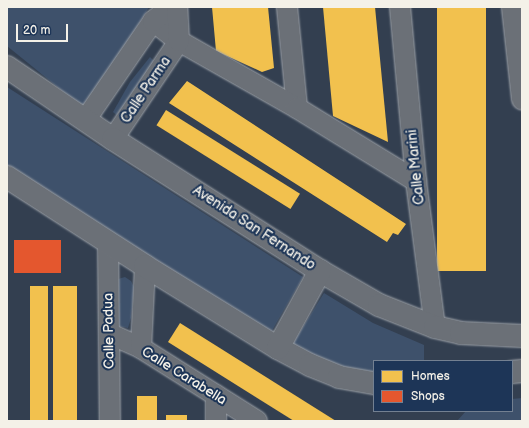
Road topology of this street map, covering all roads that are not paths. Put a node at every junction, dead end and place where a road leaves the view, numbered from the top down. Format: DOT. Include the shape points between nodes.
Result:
graph roads {
  1 [pos="170,7"];
  2 [pos="177,7"];
  3 [pos="287,7"];
  4 [pos="400,7"];
  5 [pos="515,7"];
  6 [pos="153,21"];
  7 [pos="179,41"];
  8 [pos="7,66"];
  9 [pos="522,98"];
  10 [pos="297,108"];
  11 [pos="86,119"];
  12 [pos="113,139"];
  13 [pos="7,177"];
  14 [pos="416,181"];
  15 [pos="108,242"];
  16 [pos="145,266"];
  17 [pos="320,271"];
  18 [pos="435,327"];
  19 [pos="110,334"];
  20 [pos="522,336"];
  21 [pos="141,348"];
  22 [pos="278,348"];
  23 [pos="373,383"];
  24 [pos="216,395"];
  25 [pos="110,421"];
  26 [pos="216,421"];
  27 [pos="257,421"];
  1 -- 6 [label="street"];
  2 -- 7 [label="street"];
  3 -- 10 [label="street"];
  4 -- 14 [label="street, Calle Marini"];
  5 -- 9 [label="street"];
  6 -- 7 [label="street"];
  6 -- 11 [label="street"];
  7 -- 10 [label="street"];
  7 -- 12 [label="street, Calle Parma"];
  8 -- 11 [label="street, Avenida San Fernando"];
  10 -- 14 [label="street"];
  11 -- 12 [label="street, Avenida San Fernando"];
  12 -- 17 [label="street, Avenida San Fernando"];
  13 -- 15 [label="street"];
  14 -- 18 [label="street, Calle Marini"];
  15 -- 16 [label="street"];
  15 -- 19 [label="street, Calle Padua"];
  16 -- 21 [label="street"];
  16 -- 22 [label="street"];
  17 -- 18 [label="street, Avenida San Fernando" via="379,305"];
  17 -- 22 [label="street"];
  18 -- 20 [label="street, Avenida San Fernando" via="461,333"];
  19 -- 21 [label="street, Calle Carabella"];
  19 -- 25 [label="street, Calle Padua"];
  21 -- 24 [label="street, Calle Carabella"];
  22 -- 23 [label="street" via="338,377"];
  24 -- 26 [label="street"];
  24 -- 27 [label="street, Calle Carabella"];
}
